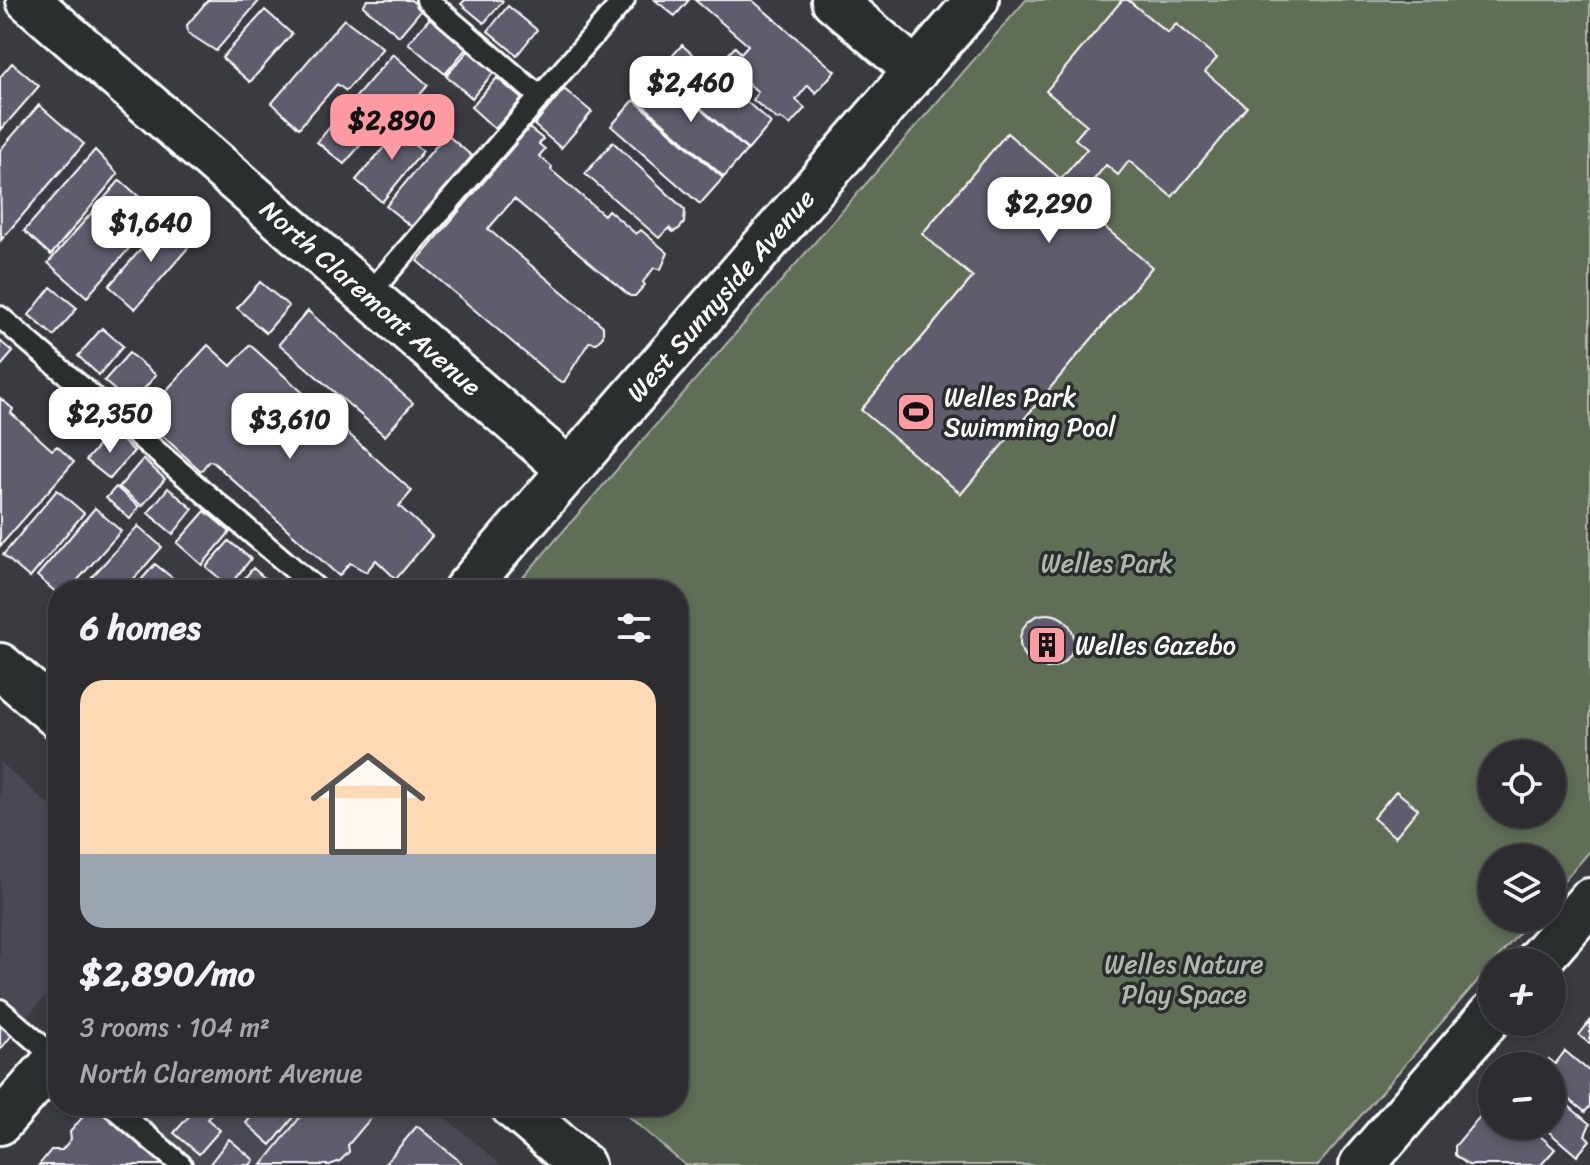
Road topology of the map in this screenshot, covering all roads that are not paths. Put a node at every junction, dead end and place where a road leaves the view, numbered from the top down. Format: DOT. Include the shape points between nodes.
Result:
graph roads {
  1 [pos="28,0"];
  2 [pos="427,0"];
  3 [pos="624,0"];
  4 [pos="833,0"];
  5 [pos="977,0"];
  6 [pos="916,71"];
  7 [pos="540,97"];
  8 [pos="368,295"];
  9 [pos="0,317"];
  10 [pos="569,470"];
  11 [pos="306,580"];
  12 [pos="474,580"];
  13 [pos="0,666"];
  14 [pos="48,707"];
  15 [pos="1590,901"];
  16 [pos="1549,948"];
  17 [pos="0,1010"];
  18 [pos="1478,1032"];
  19 [pos="48,1051"];
  20 [pos="48,1070"];
  21 [pos="124,1116"];
  22 [pos="525,1116"];
  23 [pos="0,1123"];
  24 [pos="1378,1160"];
  25 [pos="181,1165"];
  26 [pos="582,1165"];
  1 -- 8 [label="street, North Claremont Avenue"];
  2 -- 7 [label="lane"];
  3 -- 7 [label="lane"];
  4 -- 6 [label="street"];
  5 -- 6 [label="street, West Sunnyside Avenue"];
  6 -- 10 [label="street, West Sunnyside Avenue"];
  7 -- 8 [label="lane"];
  8 -- 10 [label="street, North Claremont Avenue"];
  9 -- 11 [label="lane"];
  10 -- 12 [label="street, West Sunnyside Avenue"];
  13 -- 14 [label="main road"];
  15 -- 16 [label="main road"];
  17 -- 19 [label="lane"];
  18 -- 24 [label="main road"];
  20 -- 23 [label="street"];
  21 -- 25 [label="lane"];
  22 -- 26 [label="main road"];
}
